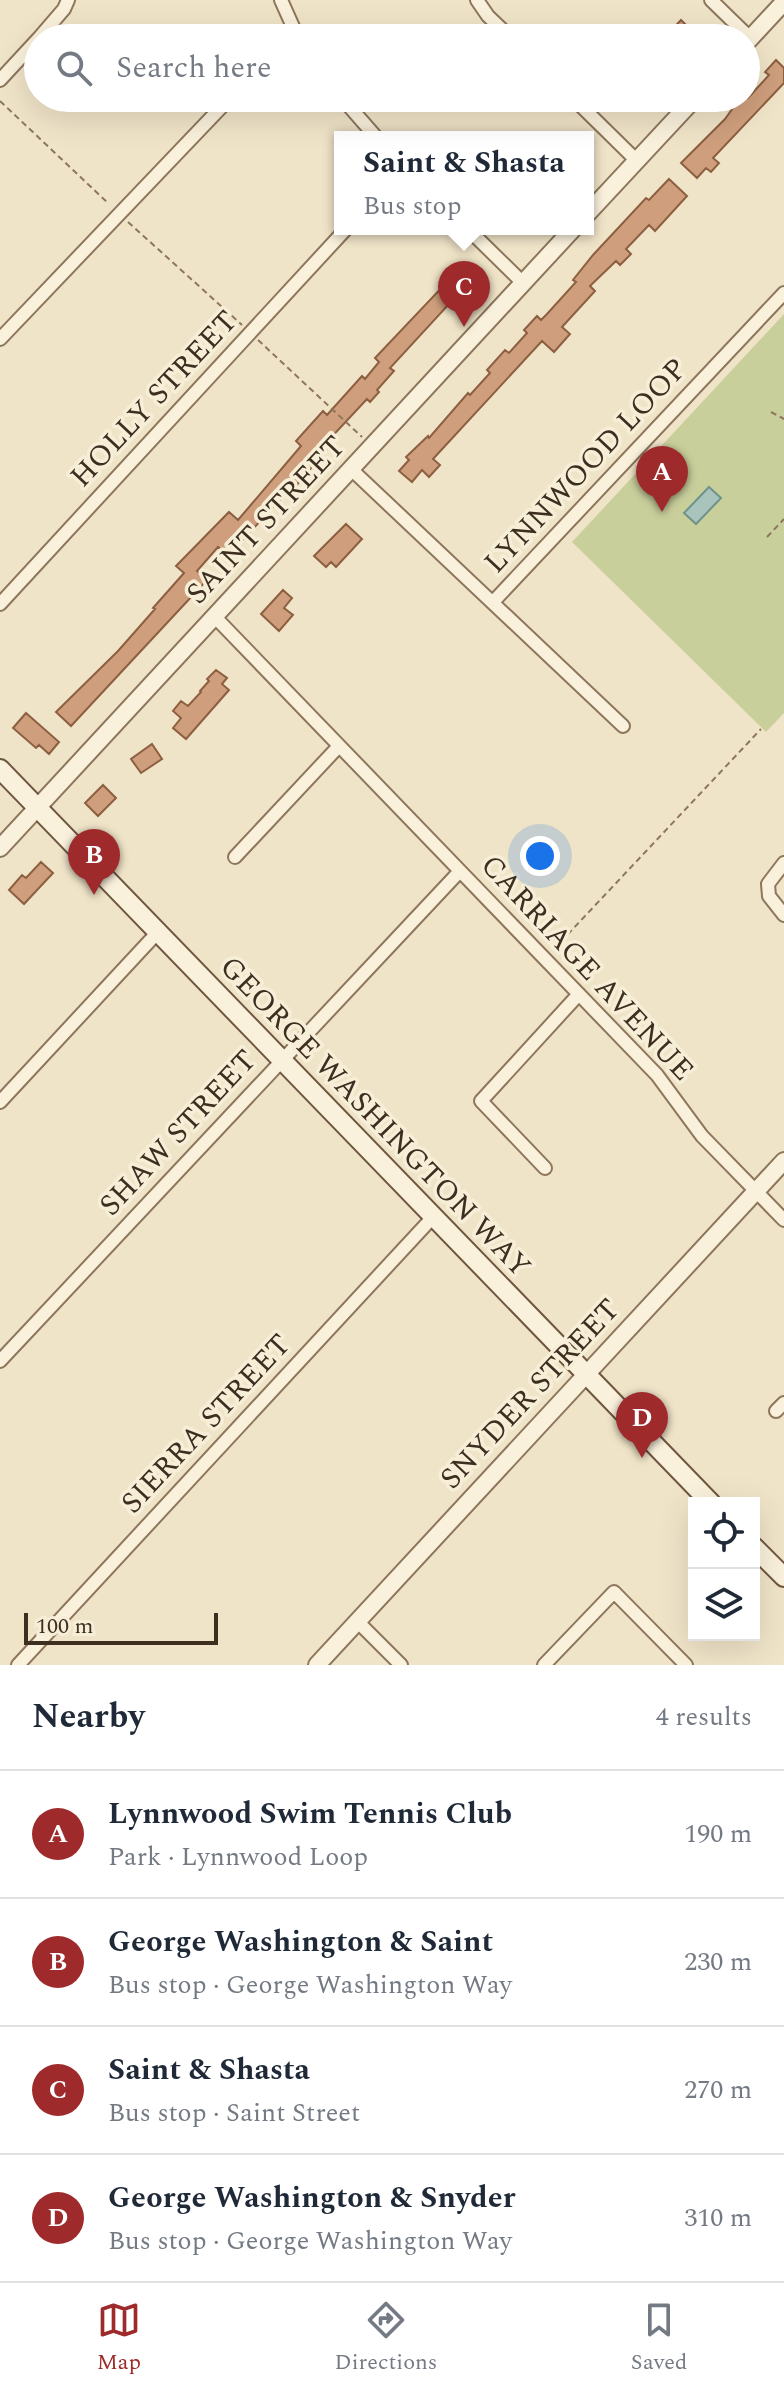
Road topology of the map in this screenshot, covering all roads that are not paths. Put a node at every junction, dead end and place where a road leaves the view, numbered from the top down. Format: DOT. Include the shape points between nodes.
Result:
graph roads {
  1 [pos="281,0"];
  2 [pos="477,0"];
  3 [pos="711,0"];
  4 [pos="784,2"];
  5 [pos="66,4"];
  6 [pos="50,24"];
  7 [pos="290,24"];
  8 [pos="496,24"];
  9 [pos="733,24"];
  10 [pos="760,28"];
  11 [pos="24,53"];
  12 [pos="0,80"];
  13 [pos="217,112"];
  14 [pos="354,112"];
  15 [pos="587,112"];
  16 [pos="682,112"];
  17 [pos="371,131"];
  18 [pos="636,160"];
  19 [pos="594,206"];
  20 [pos="340,235"];
  21 [pos="474,235"];
  22 [pos="567,235"];
  23 [pos="523,283"];
  24 [pos="784,293"];
  25 [pos="0,339"];
  26 [pos="351,469"];
  27 [pos="493,602"];
  28 [pos="0,604"];
  29 [pos="215,617"];
  30 [pos="623,726"];
  31 [pos="339,746"];
  32 [pos="0,769"];
  33 [pos="37,808"];
  34 [pos="0,848"];
  35 [pos="235,857"];
  36 [pos="784,863"];
  37 [pos="460,871"];
  38 [pos="784,915"];
  39 [pos="157,933"];
  40 [pos="579,994"];
  41 [pos="281,1060"];
  42 [pos="0,1102"];
  43 [pos="784,1161"];
  44 [pos="545,1168"];
  45 [pos="756,1191"];
  46 [pos="433,1217"];
  47 [pos="784,1220"];
  48 [pos="0,1361"];
  49 [pos="586,1376"];
  50 [pos="705,1497"];
  51 [pos="760,1553"];
  52 [pos="784,1577"];
  53 [pos="357,1621"];
  54 [pos="18,1665"];
  55 [pos="317,1665"];
  56 [pos="401,1665"];
  57 [pos="544,1665"];
  58 [pos="686,1665"];
  1 -- 7 [label="street"];
  2 -- 8 [label="street"];
  3 -- 9 [label="street"];
  4 -- 10 [label="street"];
  5 -- 6 [label="street"];
  11 -- 12 [label="street"];
  13 -- 25 [label="street"];
  14 -- 17 [label="street"];
  15 -- 18 [label="street"];
  16 -- 18 [label="street"];
  18 -- 19 [label="street"];
  20 -- 28 [label="street, HOLLY STREET"];
  21 -- 23 [label="street"];
  22 -- 23 [label="street, SAINT STREET"];
  23 -- 26 [label="street, SAINT STREET"];
  24 -- 27 [label="street, LYNNWOOD LOOP"];
  26 -- 27 [label="street, LYNNWOOD LOOP"];
  26 -- 29 [label="street, SAINT STREET"];
  27 -- 30 [label="street"];
  29 -- 31 [label="street, CARRIAGE AVENUE"];
  29 -- 33 [label="street, SAINT STREET"];
  31 -- 35 [label="street"];
  31 -- 37 [label="street, CARRIAGE AVENUE"];
  32 -- 33 [label="main road, GEORGE WASHINGTON WAY"];
  33 -- 34 [label="street, SAINT STREET"];
  33 -- 39 [label="main road, GEORGE WASHINGTON WAY"];
  36 -- 38 [label="street" via="768,884 769,896"];
  37 -- 40 [label="street, CARRIAGE AVENUE"];
  37 -- 41 [label="street, SHAW STREET"];
  39 -- 41 [label="main road, GEORGE WASHINGTON WAY"];
  39 -- 42 [label="street"];
  40 -- 44 [label="street" via="481,1101"];
  40 -- 45 [label="street, CARRIAGE AVENUE"];
  41 -- 46 [label="main road, GEORGE WASHINGTON WAY"];
  41 -- 48 [label="street, SHAW STREET"];
  43 -- 45 [label="street, SNYDER STREET"];
  45 -- 47 [label="street, CARRIAGE AVENUE"];
  45 -- 49 [label="street, SNYDER STREET"];
  46 -- 49 [label="main road, GEORGE WASHINGTON WAY"];
  46 -- 54 [label="street, SIERRA STREET"];
  49 -- 50 [label="main road, GEORGE WASHINGTON WAY"];
  49 -- 53 [label="street, SNYDER STREET"];
  51 -- 52 [label="main road"];
  53 -- 55 [label="street, SNYDER STREET"];
  53 -- 56 [label="street"];
  57 -- 58 [label="street" via="614,1592"];
}
